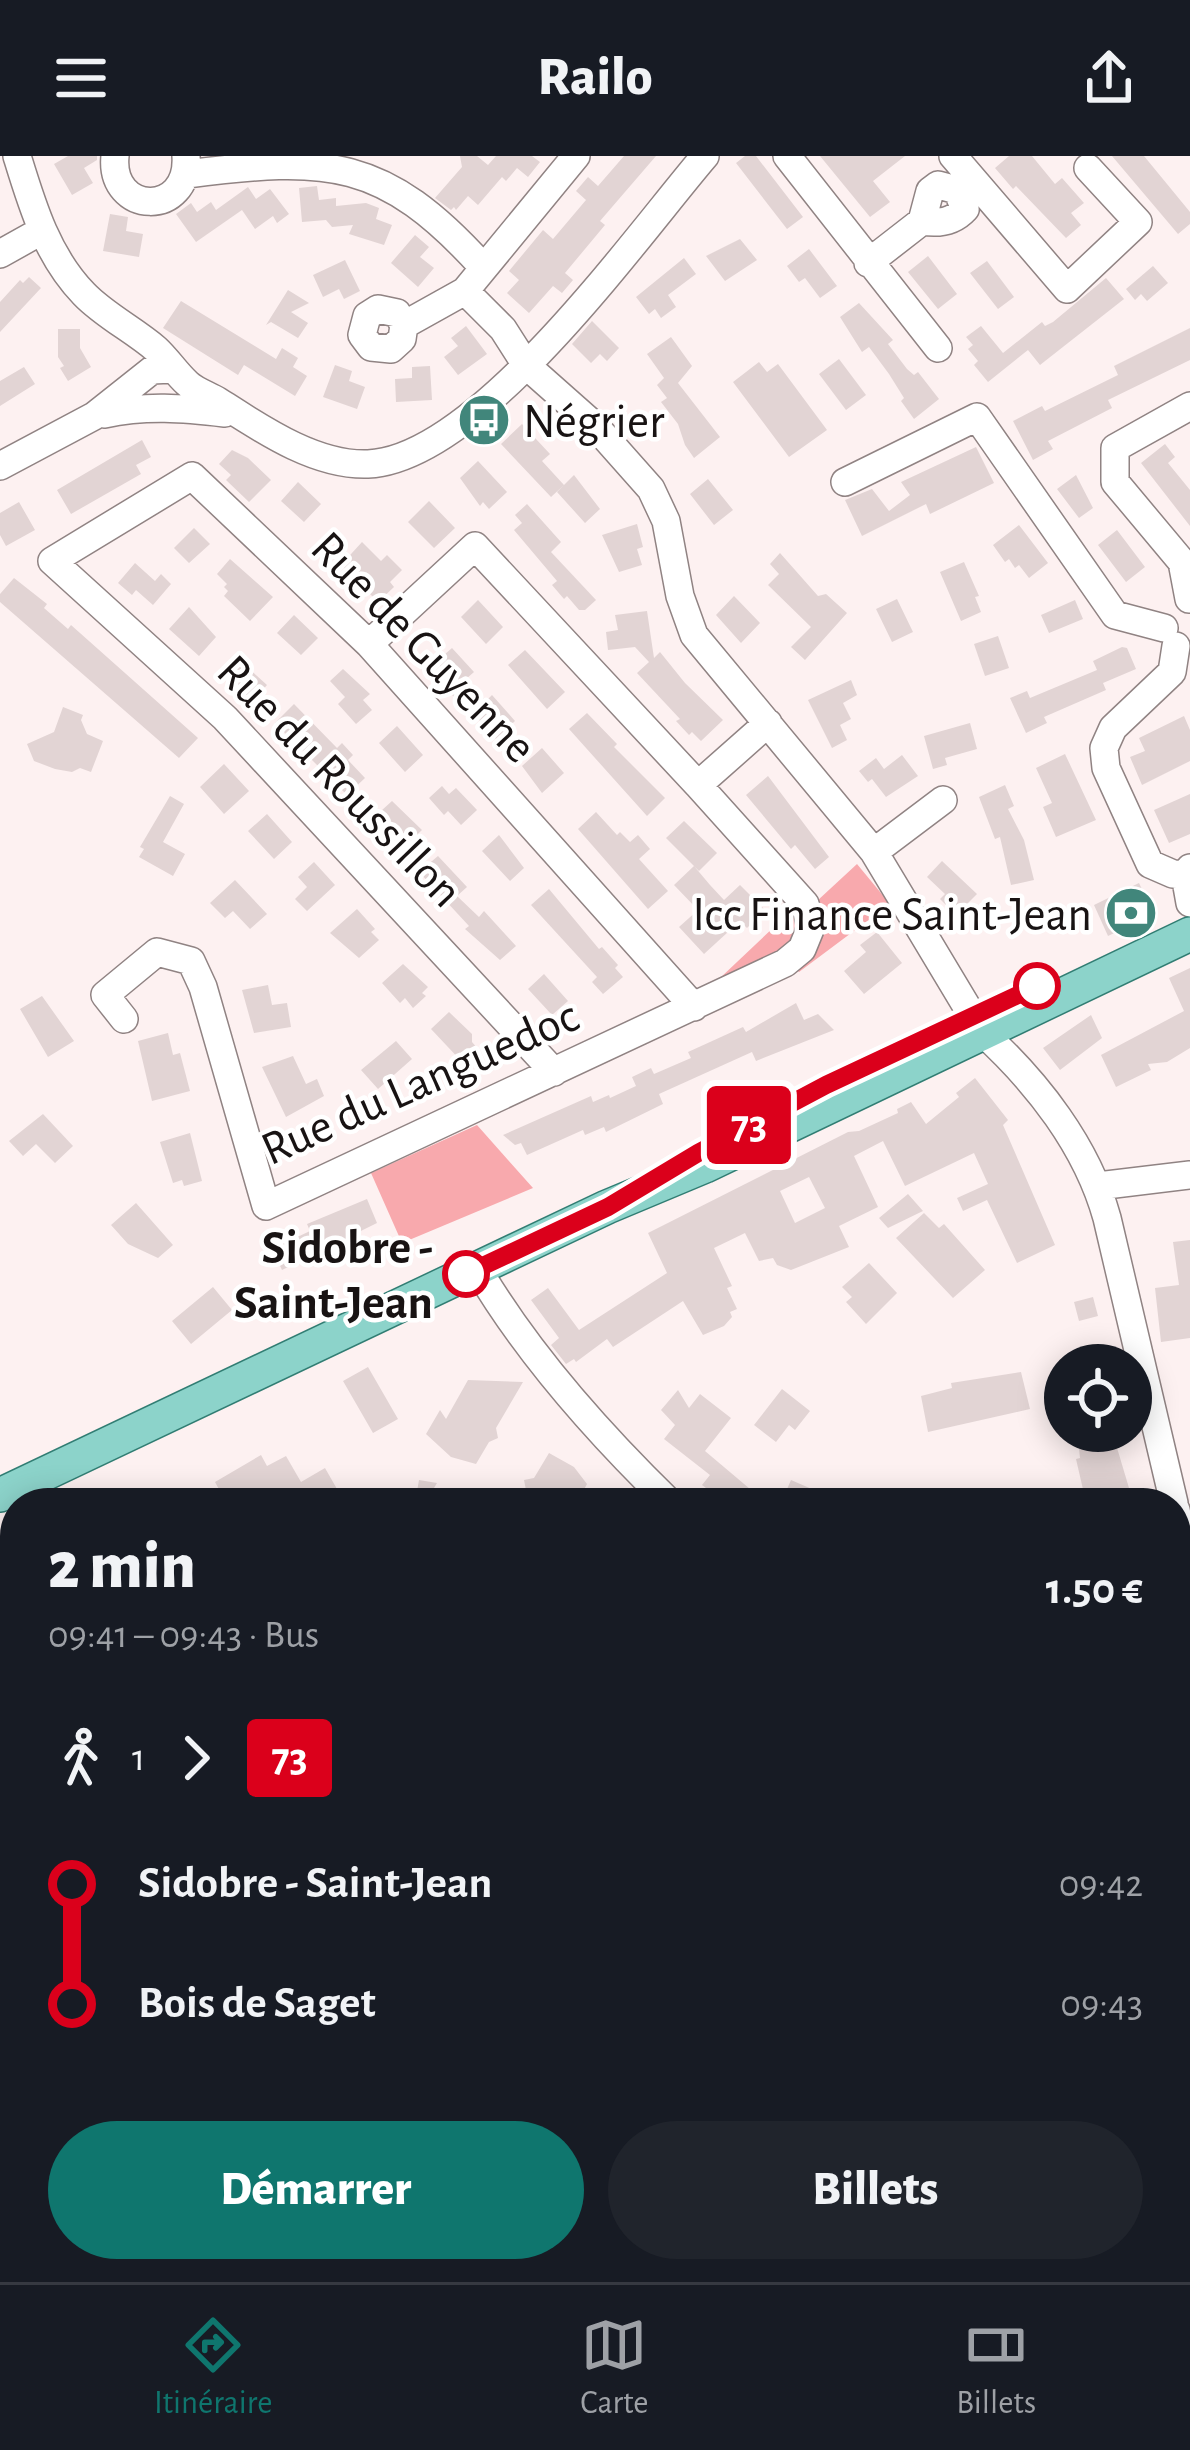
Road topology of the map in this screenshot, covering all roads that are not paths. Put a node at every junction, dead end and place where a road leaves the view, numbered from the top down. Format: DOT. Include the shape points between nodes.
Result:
graph roads {
  1 [pos="17,156"];
  2 [pos="115,156"];
  3 [pos="576,156"];
  4 [pos="704,156"];
  5 [pos="787,156"];
  6 [pos="953,156"];
  7 [pos="186,165"];
  8 [pos="1088,168"];
  9 [pos="922,221"];
  10 [pos="40,232"];
  11 [pos="0,254"];
  12 [pos="868,263"];
  13 [pos="482,266"];
  14 [pos="465,291"];
  15 [pos="404,325"];
  16 [pos="938,348"];
  17 [pos="526,365"];
  18 [pos="163,386"];
  19 [pos="1190,406"];
  20 [pos="0,466"];
  21 [pos="845,482"];
  22 [pos="52,561"];
  23 [pos="1190,599"];
  24 [pos="1177,641"];
  25 [pos="369,644"];
  26 [pos="768,723"];
  27 [pos="698,784"];
  28 [pos="943,800"];
  29 [pos="874,851"];
  30 [pos="1189,880"];
  31 [pos="1190,915"];
  32 [pos="1190,934"];
  33 [pos="694,1007"];
  34 [pos="124,1019"];
  35 [pos="977,1024"];
  36 [pos="554,1072"];
  37 [pos="1190,1175"];
  38 [pos="1098,1186"];
  39 [pos="477,1268"];
  40 [pos="31,1488"];
  41 [pos="656,1488"];
  42 [pos="1176,1488"];
  1 -- 10 [label="street"];
  2 -- 7 [label="street" via="116,176 136,199 170,196"];
  3 -- 13 [label="street"];
  4 -- 17 [label="street"];
  5 -- 12 [label="street"];
  6 -- 8 [label="street" via="1067,289 1138,222"];
  7 -- 13 [label="street" via="276,158 348,165 402,192"];
  9 -- 12 [label="street"];
  10 -- 11 [label="street"];
  10 -- 18 [label="street" via="84,295 156,349"];
  12 -- 16 [label="street"];
  13 -- 14 [label="street"];
  14 -- 15 [label="street"];
  14 -- 17 [label="street"];
  17 -- 18 [label="street" via="439,441 393,460 356,463 318,455"];
  17 -- 26 [label="street" via="651,489 694,635"];
  18 -- 20 [label="street"];
  19 -- 23 [label="street" via="1115,448 1115,482 1182,562"];
  21 -- 24 [label="street" via="977,417 1115,615"];
  22 -- 25 [label="street, Rue de Guyenne" via="192,476"];
  22 -- 36 [label="street, Rue du Roussillon" via="225,718"];
  23 -- 24 [label="street" via="1173,604"];
  24 -- 30 [label="street" via="1172,672 1113,728 1104,748 1150,865"];
  25 -- 27 [label="street" via="475,546"];
  25 -- 33 [label="street, Rue de Guyenne"];
  26 -- 27 [label="street"];
  26 -- 29 [label="street"];
  27 -- 33 [label="street, Rue du Languedoc" via="805,904 811,928 785,963"];
  28 -- 29 [label="street"];
  29 -- 35 [label="street"];
  31 -- 35 [label="main road"];
  32 -- 35 [label="main road"];
  33 -- 36 [label="street, Rue du Languedoc"];
  34 -- 36 [label="street, Rue du Languedoc" via="105,995 158,952 191,961 266,1206"];
  35 -- 38 [label="street" via="1078,1145"];
  35 -- 39 [label="main road" via="705,1166"];
  37 -- 38 [label="street"];
  38 -- 42 [label="street"];
  39 -- 40 [label="main road"];
  39 -- 41 [label="street" via="496,1304 583,1412"];
}
